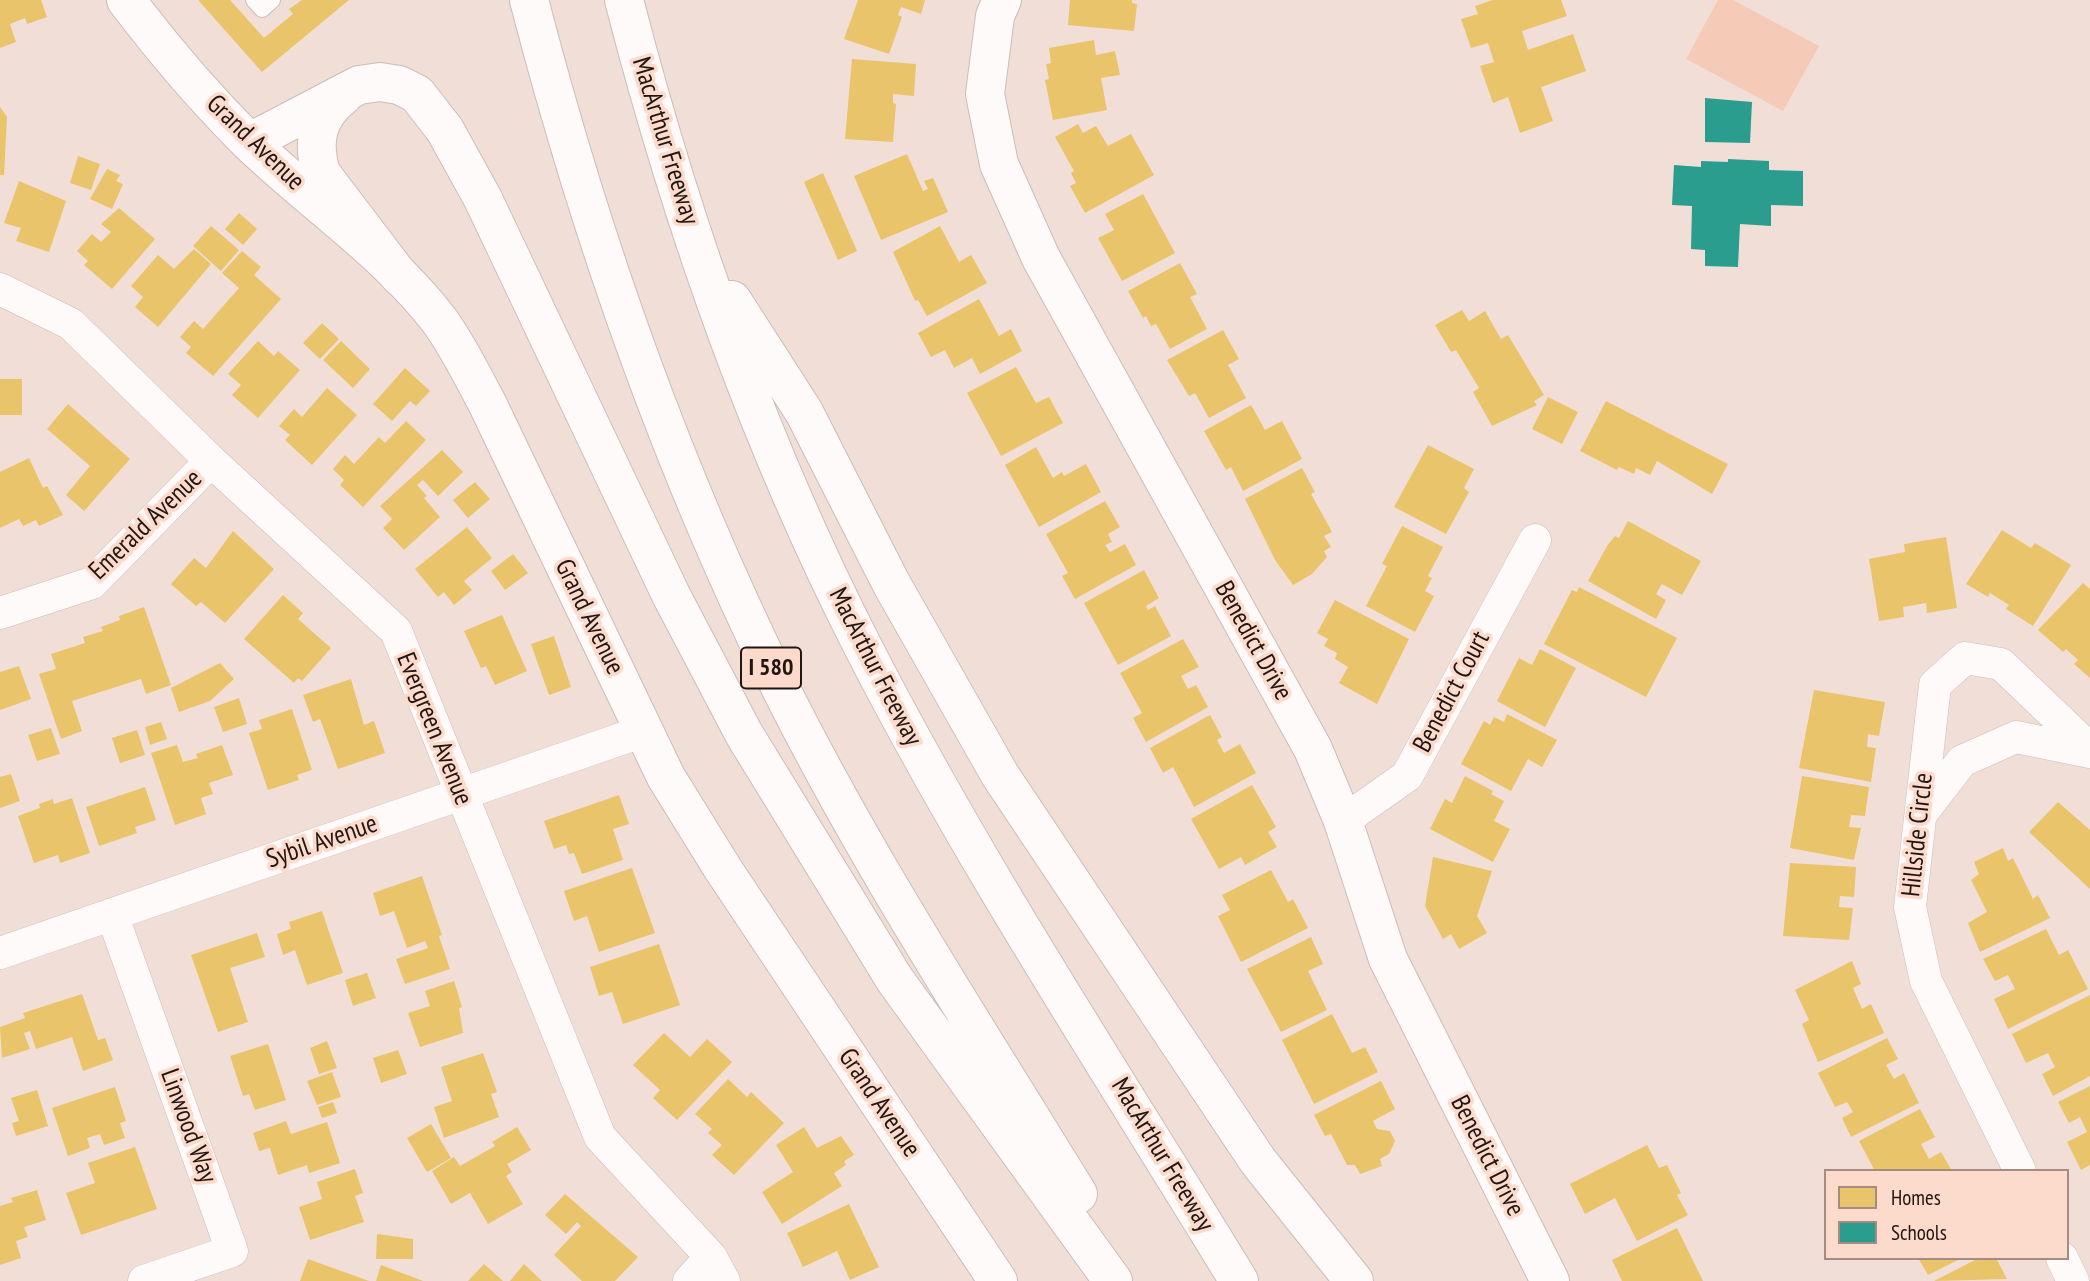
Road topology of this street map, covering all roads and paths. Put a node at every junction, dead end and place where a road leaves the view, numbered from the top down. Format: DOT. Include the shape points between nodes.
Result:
graph roads {
  1 [pos="127,0"];
  2 [pos="254,0"];
  3 [pos="272,0"];
  4 [pos="529,0"];
  5 [pos="624,0"];
  6 [pos="653,0"];
  7 [pos="1002,0"];
  8 [pos="644,78"];
  9 [pos="359,85"];
  10 [pos="250,142"];
  11 [pos="696,244"];
  12 [pos="400,276"];
  13 [pos="0,289"];
  14 [pos="212,461"];
  15 [pos="1535,540"];
  16 [pos="0,613"];
  17 [pos="644,732"];
  18 [pos="2090,751"];
  19 [pos="460,794"];
  20 [pos="1922,813"];
  21 [pos="1343,821"];
  22 [pos="112,914"];
  23 [pos="0,953"];
  24 [pos="2019,1169"];
  25 [pos="2063,1260"];
  26 [pos="717,1269"];
  27 [pos="144,1281"];
  28 [pos="689,1281"];
  29 [pos="998,1281"];
  30 [pos="1113,1281"];
  31 [pos="1131,1281"];
  32 [pos="1239,1281"];
  33 [pos="1354,1281"];
  34 [pos="1550,1281"];
  35 [pos="2073,1281"];
  1 -- 10 [label="main road, Grand Avenue" via="176,64"];
  2 -- 3 [label="lane" via="261,9"];
  4 -- 31 [label="main road, I 580" via="610,279 645,379 727,576 777,680 883,876"];
  5 -- 8 [label="main road, MacArthur Freeway"];
  6 -- 8 [label="main road"];
  7 -- 21 [label="main road, Benedict Drive" via="995,16 985,94 999,164 1041,258 1313,749"];
  8 -- 11 [label="main road, MacArthur Freeway"];
  9 -- 10 [label="main road"];
  9 -- 12 [label="main road" via="323,115 316,134 316,155 321,173"];
  9 -- 30 [label="main road" via="389,83 416,94 445,130 483,199 671,595 744,734 895,980"];
  10 -- 12 [label="main road, Grand Avenue"];
  11 -- 32 [label="main road, MacArthur Freeway" via="770,441 878,677 963,830"];
  11 -- 33 [label="main road" via="804,412 897,594 1000,775 1258,1161"];
  12 -- 17 [label="main road, Grand Avenue" via="463,356"];
  13 -- 14 [label="street, Evergreen Avenue" via="71,324"];
  14 -- 16 [label="street, Emerald Avenue" via="92,583"];
  14 -- 19 [label="street, Evergreen Avenue" via="396,631"];
  15 -- 21 [label="street, Benedict Court" via="1407,776"];
  17 -- 19 [label="street, Sybil Avenue"];
  17 -- 29 [label="main road, Grand Avenue" via="723,869"];
  18 -- 20 [label="street" via="2017,737 1962,761"];
  18 -- 20 [label="street, Hillside Circle" via="2001,664 1965,658 1935,685"];
  19 -- 22 [label="street, Sybil Avenue"];
  19 -- 26 [label="street, Evergreen Avenue" via="600,1137"];
  20 -- 24 [label="street, Hillside Circle" via="1910,907 1926,981"];
  21 -- 34 [label="main road, Benedict Drive" via="1388,959"];
  22 -- 23 [label="street, Sybil Avenue"];
  22 -- 27 [label="street, Linwood Way" via="232,1251"];
  25 -- 35 [label="street"];
  26 -- 28 [label="street"];
}
